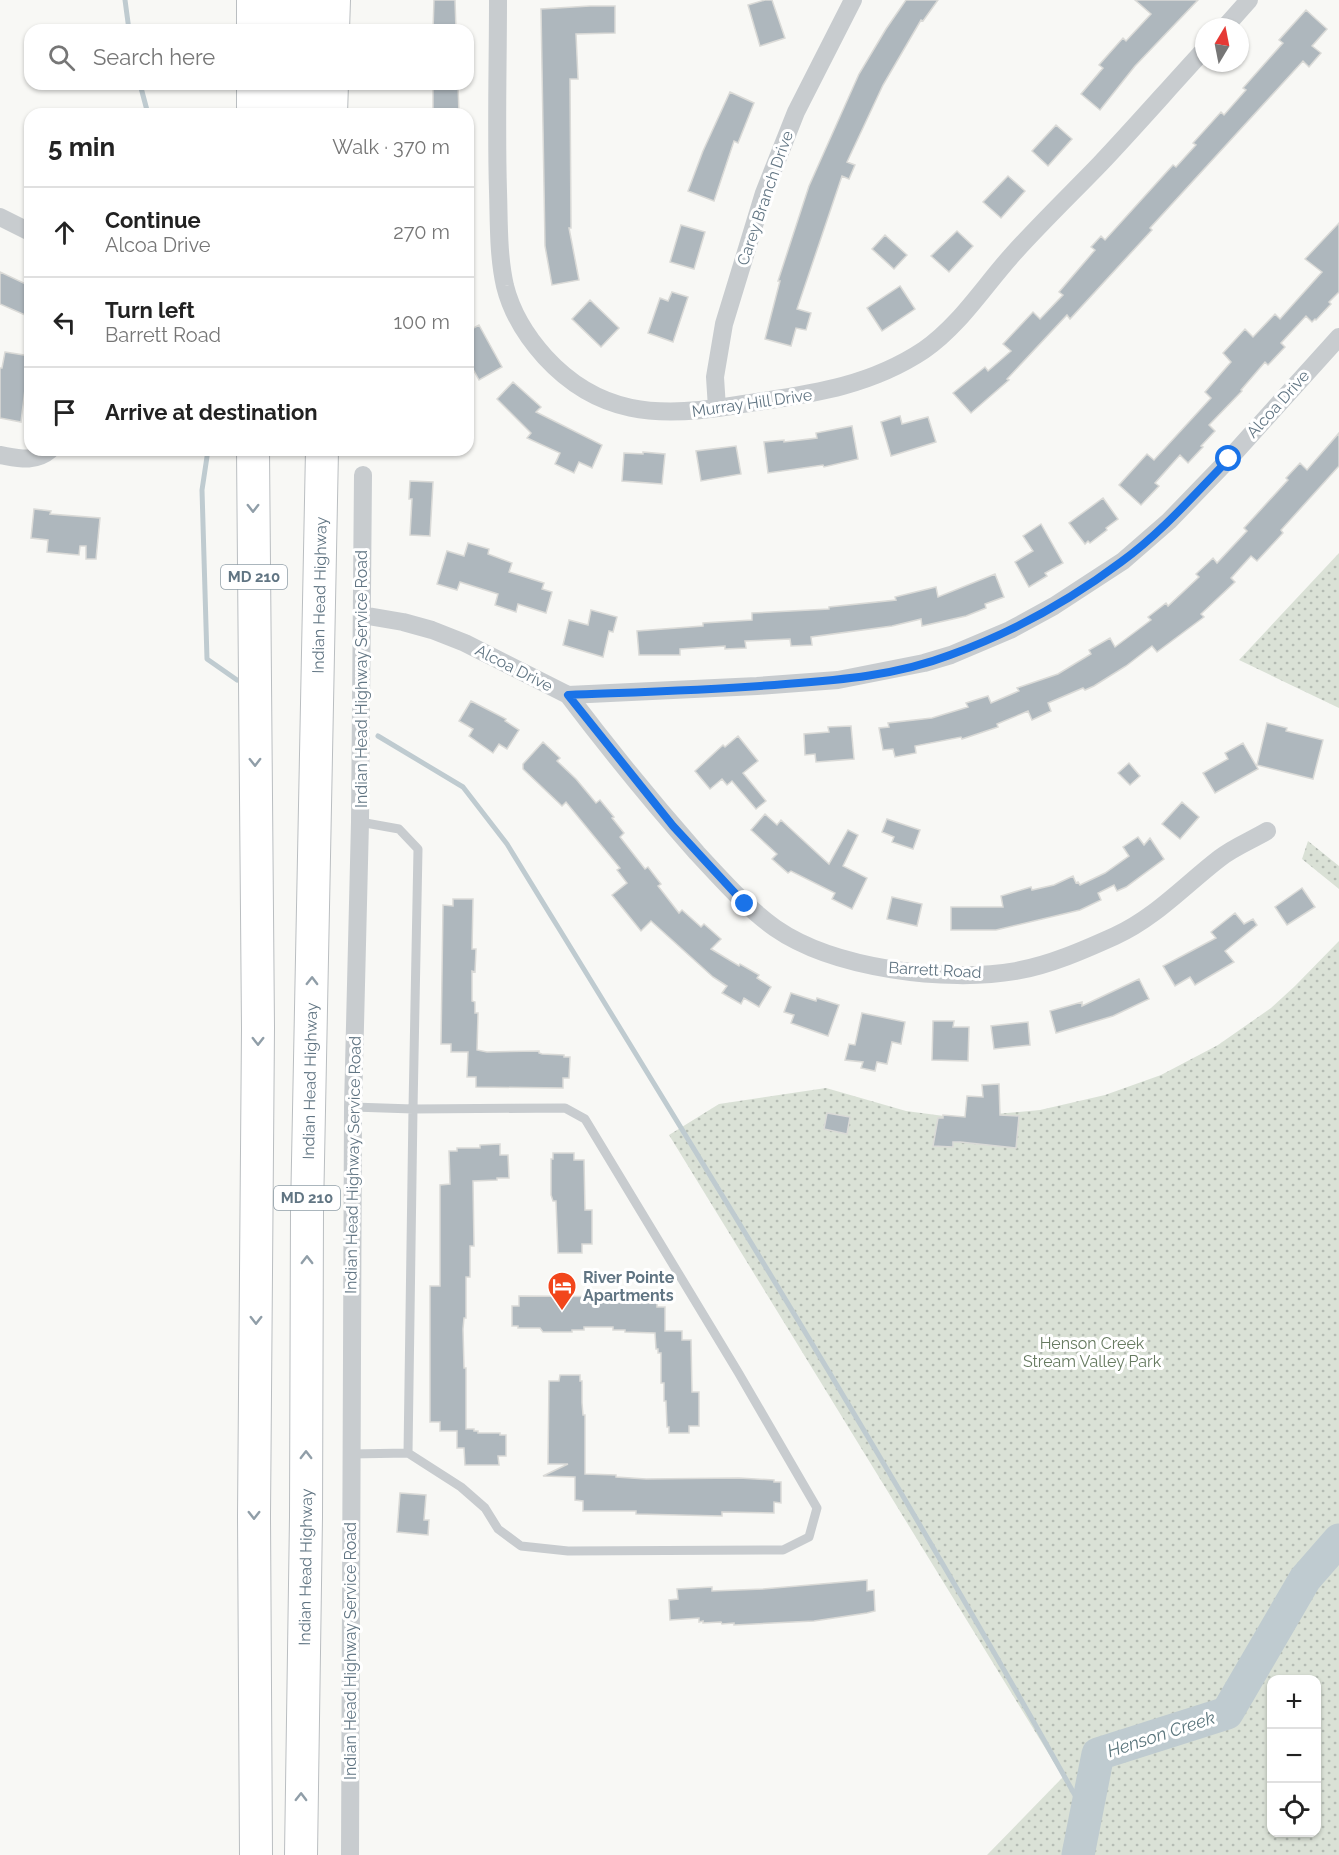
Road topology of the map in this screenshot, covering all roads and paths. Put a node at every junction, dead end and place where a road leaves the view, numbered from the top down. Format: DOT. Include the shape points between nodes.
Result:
graph roads {
  1 [pos="253,0"];
  2 [pos="280,0"];
  3 [pos="308,0"];
  4 [pos="334,0"];
  5 [pos="498,0"];
  6 [pos="853,0"];
  7 [pos="1249,0"];
  8 [pos="1233,18"];
  9 [pos="253,24"];
  10 [pos="280,24"];
  11 [pos="308,24"];
  12 [pos="333,24"];
  13 [pos="1195,60"];
  14 [pos="253,90"];
  15 [pos="279,90"];
  16 [pos="307,90"];
  17 [pos="332,90"];
  18 [pos="253,108"];
  19 [pos="279,108"];
  20 [pos="307,108"];
  21 [pos="331,108"];
  22 [pos="0,217"];
  23 [pos="24,229"];
  24 [pos="1339,337"];
  25 [pos="717,408"];
  26 [pos="0,454"];
  27 [pos="37,456"];
  28 [pos="253,456"];
  29 [pos="317,456"];
  30 [pos="322,456"];
  31 [pos="363,475"];
  32 [pos="320,542"];
  33 [pos="362,615"];
  34 [pos="568,695"];
  35 [pos="360,822"];
  36 [pos="1268,831"];
  37 [pos="353,1107"];
  38 [pos="413,1109"];
  39 [pos="351,1454"];
  40 [pos="408,1454"];
  41 [pos="255,1855"];
  42 [pos="301,1855"];
  43 [pos="350,1855"];
  1 -- 9 [label="highway"];
  2 -- 10 [label="highway"];
  3 -- 11 [label="highway"];
  4 -- 12 [label="highway"];
  5 -- 25 [label="street, Murray Hill Drive" via="497,145 502,262 506,287 521,328 551,364 588,393 645,411 682,413"];
  6 -- 25 [label="street, Carey Branch Drive" via="796,112 764,193 724,324 715,377"];
  7 -- 8 [label="street"];
  13 -- 25 [label="street, Murray Hill Drive" via="1012,255 964,312 925,349 854,384"];
  14 -- 18 [label="highway"];
  15 -- 19 [label="highway"];
  16 -- 20 [label="highway"];
  17 -- 21 [label="highway"];
  22 -- 23 [label="street"];
  24 -- 34 [label="street, Alcoa Drive" via="1229,459 1169,521 1123,561 1054,606 990,640 924,663 838,680"];
  26 -- 27 [label="street" via="29,459"];
  28 -- 41 [label="highway, MD 210, one-way" via="258,1016"];
  29 -- 32 [label="highway"];
  30 -- 32 [label="highway, Indian Head Highway / MD 210"];
  31 -- 33 [label="street, Indian Head Highway Service Road"];
  42 -- 32 [label="highway, Indian Head Highway / MD 210, one-way" via="307,1212"];
  33 -- 34 [label="street, Alcoa Drive" via="432,630"];
  33 -- 35 [label="street, Indian Head Highway Service Road"];
  34 -- 36 [label="street, Barrett Road" via="673,826 745,904 776,928 813,948 887,969 947,974 1007,972 1076,952 1130,928 1223,856"];
  35 -- 37 [label="street, Indian Head Highway Service Road"];
  35 -- 38 [label="lane" via="399,829 418,849"];
  37 -- 38 [label="lane"];
  37 -- 39 [label="street, Indian Head Highway Service Road"];
  38 -- 40 [label="lane"];
  38 -- 40 [label="lane" via="565,1108 585,1119 817,1508 809,1537 783,1550 568,1551 521,1546 498,1529 485,1508 461,1487"];
  39 -- 40 [label="lane"];
  39 -- 43 [label="street, Indian Head Highway Service Road"];
}
